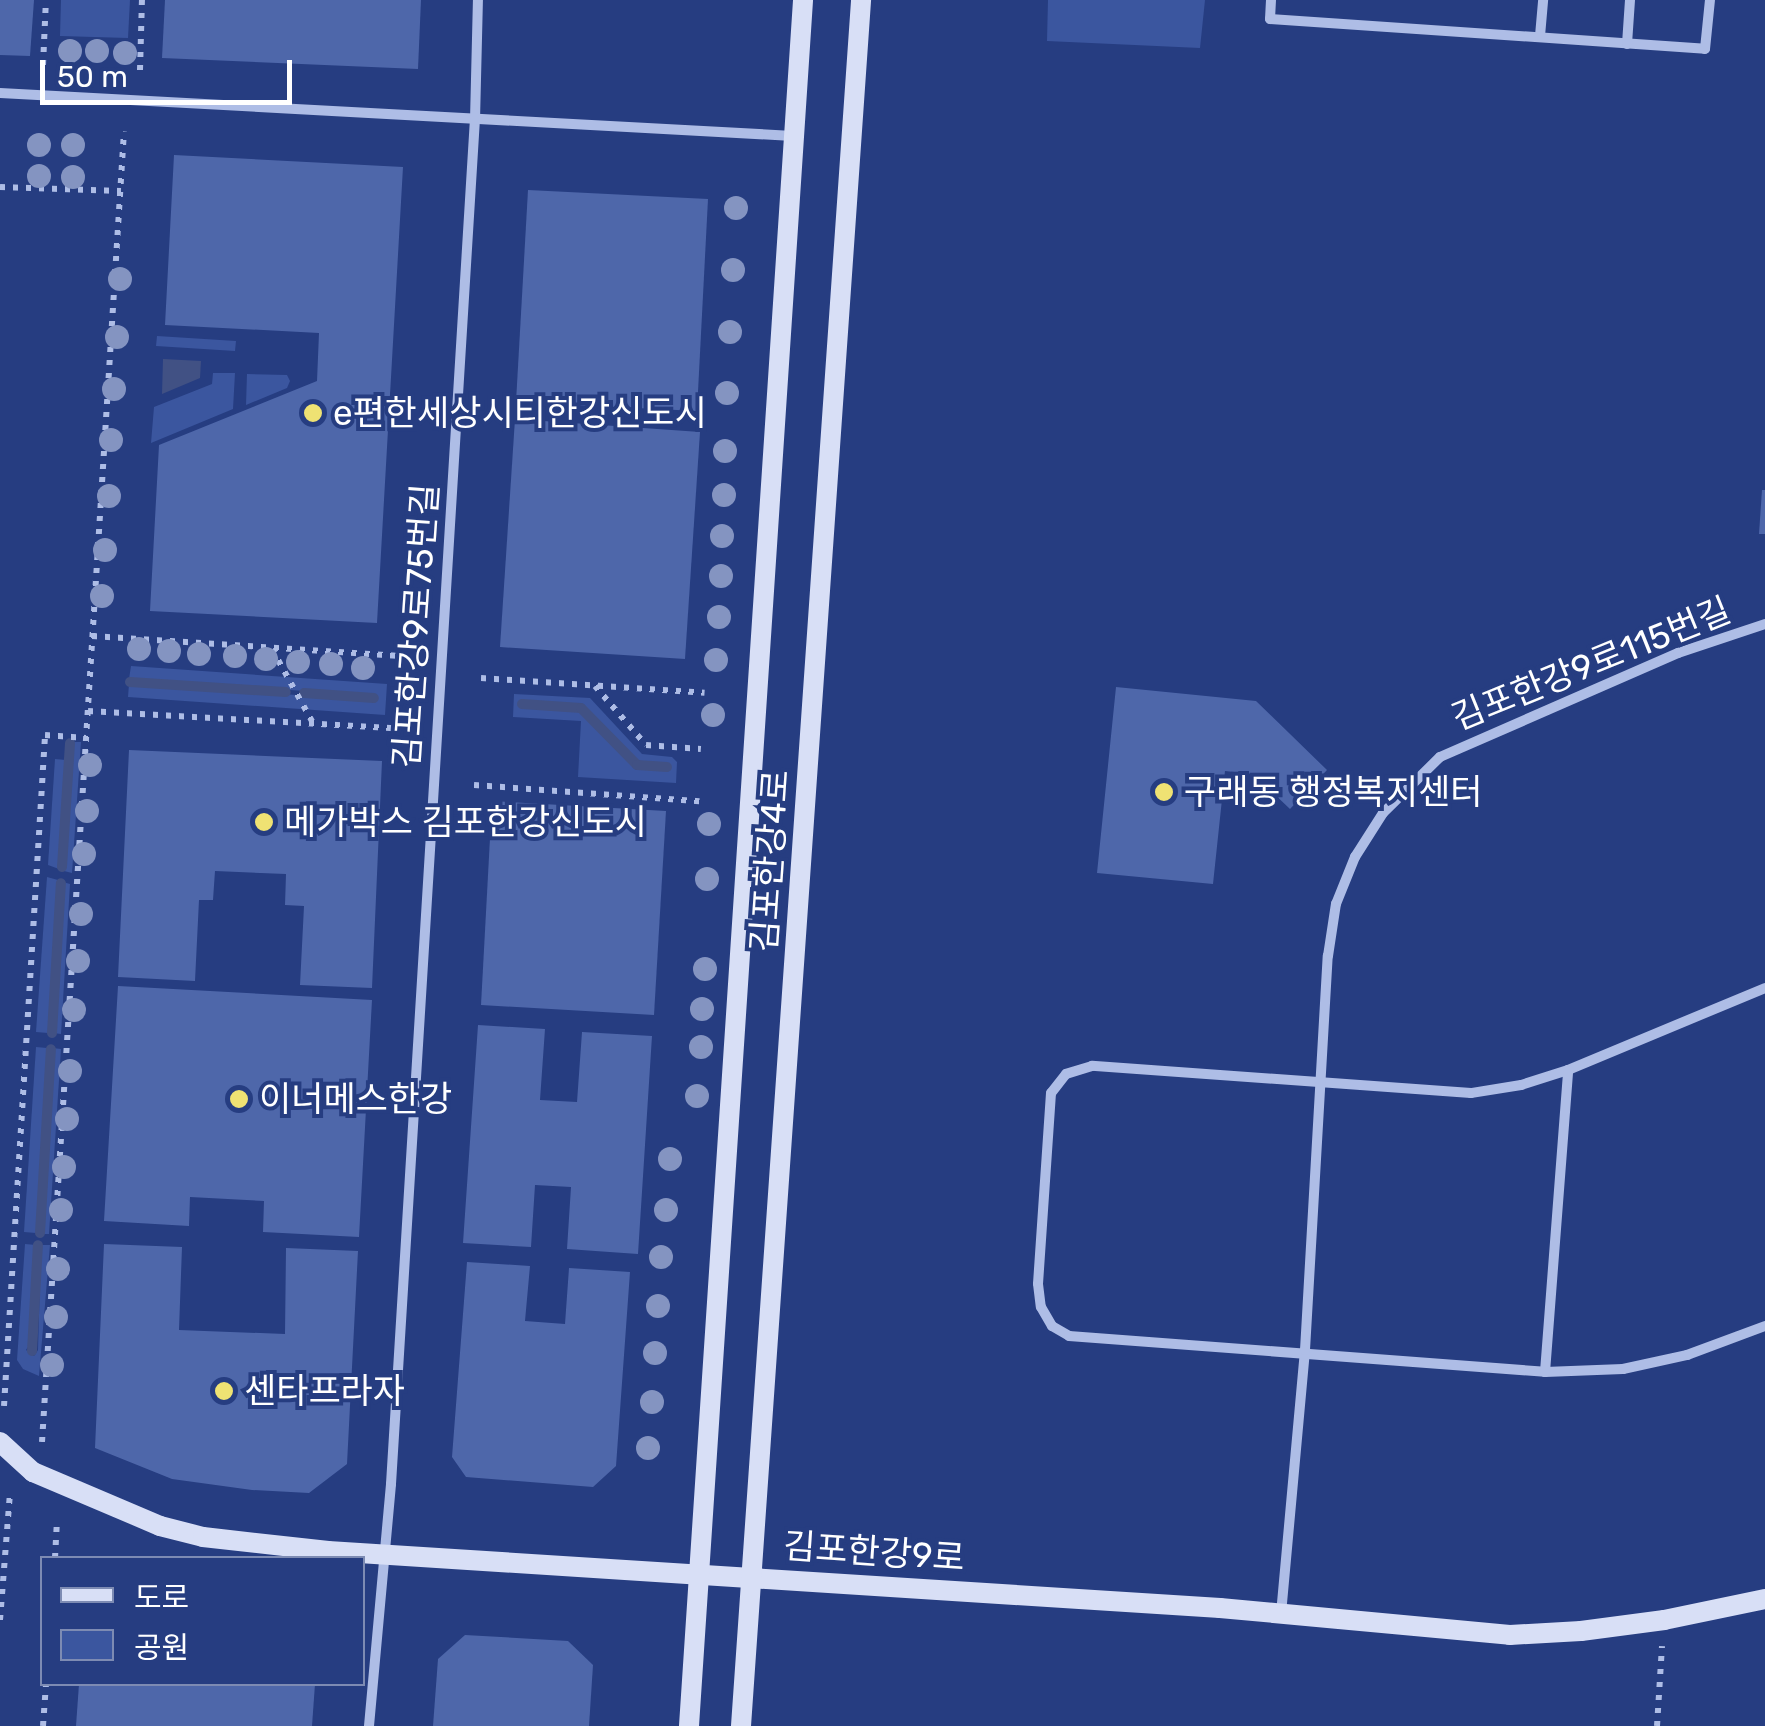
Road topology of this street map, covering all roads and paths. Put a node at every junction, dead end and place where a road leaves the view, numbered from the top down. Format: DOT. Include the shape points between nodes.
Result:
graph roads {
  1 [pos="46,0"];
  2 [pos="142,0"];
  3 [pos="478,0"];
  4 [pos="803,0"];
  5 [pos="860,0"];
  6 [pos="1271,0"];
  7 [pos="1543,0"];
  8 [pos="1630,0"];
  9 [pos="1710,0"];
  10 [pos="1540,36"];
  11 [pos="1627,44"];
  12 [pos="42,65"];
  13 [pos="140,70"];
  14 [pos="0,94"];
  15 [pos="475,120"];
  16 [pos="124,132"];
  17 [pos="793,136"];
  18 [pos="0,186"];
  19 [pos="120,190"];
  20 [pos="1765,624"];
  21 [pos="92,636"];
  22 [pos="272,648"];
  23 [pos="400,656"];
  24 [pos="481,678"];
  25 [pos="594,685"];
  26 [pos="704,692"];
  27 [pos="88,711"];
  28 [pos="313,724"];
  29 [pos="395,728"];
  30 [pos="86,738"];
  31 [pos="700,749"];
  32 [pos="474,785"];
  33 [pos="699,801"];
  34 [pos="1765,988"];
  35 [pos="1568,1070"];
  36 [pos="1322,1082"];
  37 [pos="1765,1326"];
  38 [pos="1305,1350"];
  39 [pos="1545,1372"];
  40 [pos="4,1406"];
  41 [pos="0,1442"];
  42 [pos="42,1442"];
  43 [pos="10,1494"];
  44 [pos="58,1523"];
  45 [pos="384,1554"];
  46 [pos="55,1556"];
  47 [pos="700,1574"];
  48 [pos="752,1576"];
  49 [pos="1765,1599"];
  50 [pos="1281,1614"];
  51 [pos="0,1620"];
  52 [pos="1664,1620"];
  53 [pos="46,1686"];
  54 [pos="43,1726"];
  55 [pos="369,1726"];
  56 [pos="688,1726"];
  57 [pos="741,1726"];
  58 [pos="1657,1726"];
  1 -- 12 [label="path"];
  2 -- 13 [label="path"];
  3 -- 15 [label="street, 김포한강9로75번길"];
  4 -- 17 [label="street, 김포한강4로"];
  5 -- 48 [label="street, 김포한강4로"];
  6 -- 10 [label="street" via="1270,19"];
  7 -- 10 [label="street"];
  8 -- 11 [label="street"];
  9 -- 11 [label="street" via="1705,49"];
  10 -- 11 [label="street"];
  14 -- 15 [label="street"];
  15 -- 17 [label="street"];
  15 -- 45 [label="street, 김포한강9로75번길"];
  16 -- 19 [label="path"];
  17 -- 47 [label="street, 김포한강4로"];
  18 -- 19 [label="path"];
  19 -- 21 [label="path"];
  20 -- 36 [label="street, 김포한강9로115번길" via="1474,739 1410,783 1355,857 1336,904"];
  21 -- 22 [label="path"];
  21 -- 27 [label="path"];
  22 -- 23 [label="path"];
  22 -- 28 [label="path"];
  24 -- 25 [label="path"];
  25 -- 26 [label="path"];
  25 -- 31 [label="path" via="646,745"];
  27 -- 28 [label="path"];
  27 -- 30 [label="path"];
  28 -- 29 [label="path"];
  30 -- 40 [label="path" via="45,735"];
  30 -- 42 [label="path"];
  32 -- 33 [label="path"];
  34 -- 35 [label="street"];
  35 -- 36 [label="street" via="1471,1092"];
  35 -- 39 [label="street"];
  36 -- 38 [label="street, 김포한강9로115번길"];
  36 -- 38 [label="street" via="1092,1066 1066,1074 1052,1093 1038,1284 1052,1326 1070,1336"];
  37 -- 39 [label="street" via="1687,1355 1622,1369"];
  38 -- 39 [label="street"];
  38 -- 50 [label="street, 김포한강9로115번길"];
  41 -- 45 [label="street, 김포한강9로" via="33,1472 160,1526 203,1537"];
  43 -- 51 [label="path"];
  44 -- 46 [label="path"];
  45 -- 47 [label="street, 김포한강9로"];
  45 -- 55 [label="street, 김포한강9로75번길"];
  47 -- 48 [label="street, 김포한강9로"];
  47 -- 56 [label="street, 김포한강4로"];
  48 -- 50 [label="street, 김포한강9로"];
  48 -- 57 [label="street, 김포한강4로"];
  49 -- 52 [label="street, 김포한강9로"];
  50 -- 52 [label="street, 김포한강9로" via="1510,1634"];
  52 -- 58 [label="path"];
  53 -- 54 [label="path"];
}
